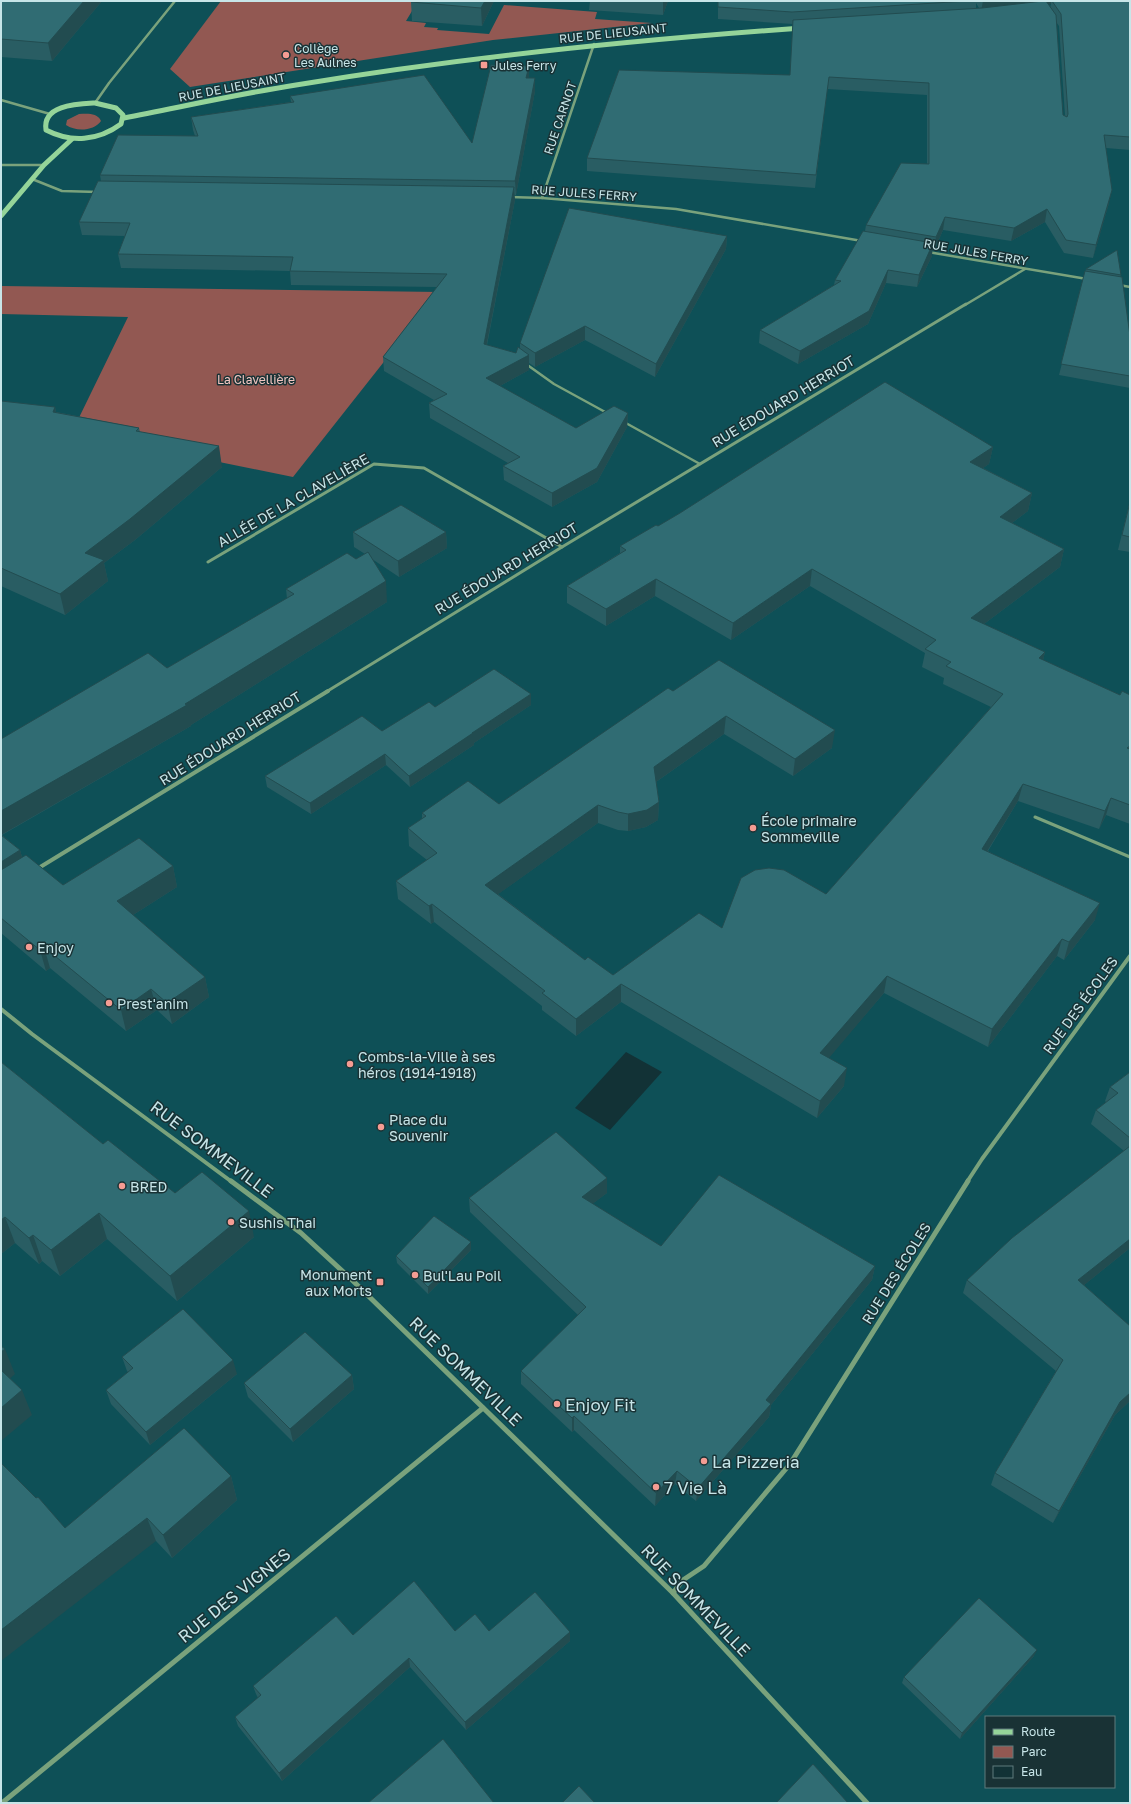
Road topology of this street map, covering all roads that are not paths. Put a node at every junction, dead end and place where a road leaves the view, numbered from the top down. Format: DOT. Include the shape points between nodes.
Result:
graph roads {
  1 [pos="175,1"];
  2 [pos="812,27"];
  3 [pos="594,44"];
  4 [pos="1,100"];
  5 [pos="95,103"];
  6 [pos="50,114"];
  7 [pos="124,118"];
  8 [pos="72,139"];
  9 [pos="1,164"];
  10 [pos="44,165"];
  11 [pos="32,179"];
  12 [pos="102,192"];
  13 [pos="502,197"];
  14 [pos="542,198"];
  15 [pos="1,216"];
  16 [pos="870,242"];
  17 [pos="924,252"];
  18 [pos="1025,269"];
  19 [pos="1093,280"];
  20 [pos="1115,284"];
  21 [pos="1130,287"];
  22 [pos="524,363"];
  23 [pos="609,414"];
  24 [pos="623,422"];
  25 [pos="700,464"];
  26 [pos="562,547"];
  27 [pos="208,562"];
  28 [pos="1035,817"];
  29 [pos="1130,858"];
  30 [pos="34,870"];
  31 [pos="1130,956"];
  32 [pos="1,1009"];
  33 [pos="483,1408"];
  34 [pos="673,1593"];
  35 [pos="2,1803"];
  36 [pos="867,1803"];
  1 -- 5 [label="street"];
  2 -- 3 [label="main road, RUE DE LIEUSAINT"];
  3 -- 7 [label="main road, RUE DE LIEUSAINT" via="425,65 223,98"];
  3 -- 14 [label="street, RUE CARNOT"];
  4 -- 6 [label="street"];
  5 -- 6 [label="main road" via="70,106"];
  5 -- 7 [label="main road" via="116,108"];
  6 -- 8 [label="main road" via="43,125 46,130"];
  7 -- 8 [label="main road" via="116,129 107,133"];
  8 -- 10 [label="main road"];
  9 -- 10 [label="street"];
  10 -- 11 [label="main road"];
  11 -- 12 [label="street" via="62,191"];
  11 -- 15 [label="main road"];
  13 -- 14 [label="street, RUE JULES FERRY"];
  14 -- 16 [label="street, RUE JULES FERRY" via="676,209"];
  17 -- 18 [label="street, RUE JULES FERRY"];
  18 -- 19 [label="street, RUE JULES FERRY"];
  18 -- 25 [label="street, RUE ÉDOUARD HERRIOT"];
  20 -- 21 [label="street"];
  22 -- 23 [label="lane" via="554,384"];
  24 -- 25 [label="lane"];
  25 -- 26 [label="street, RUE ÉDOUARD HERRIOT"];
  26 -- 27 [label="street, ALLÉE DE LA CLAVELIÈRE" via="424,468 374,464"];
  26 -- 30 [label="street, RUE ÉDOUARD HERRIOT"];
  28 -- 29 [label="lane"];
  31 -- 34 [label="street, RUE DES ÉCOLES" via="982,1159 790,1464 704,1566 683,1580"];
  32 -- 33 [label="street, RUE SOMMEVILLE" via="301,1233"];
  33 -- 34 [label="street, RUE SOMMEVILLE"];
  33 -- 35 [label="street, RUE DES VIGNES"];
  34 -- 36 [label="street, RUE SOMMEVILLE"];
}
